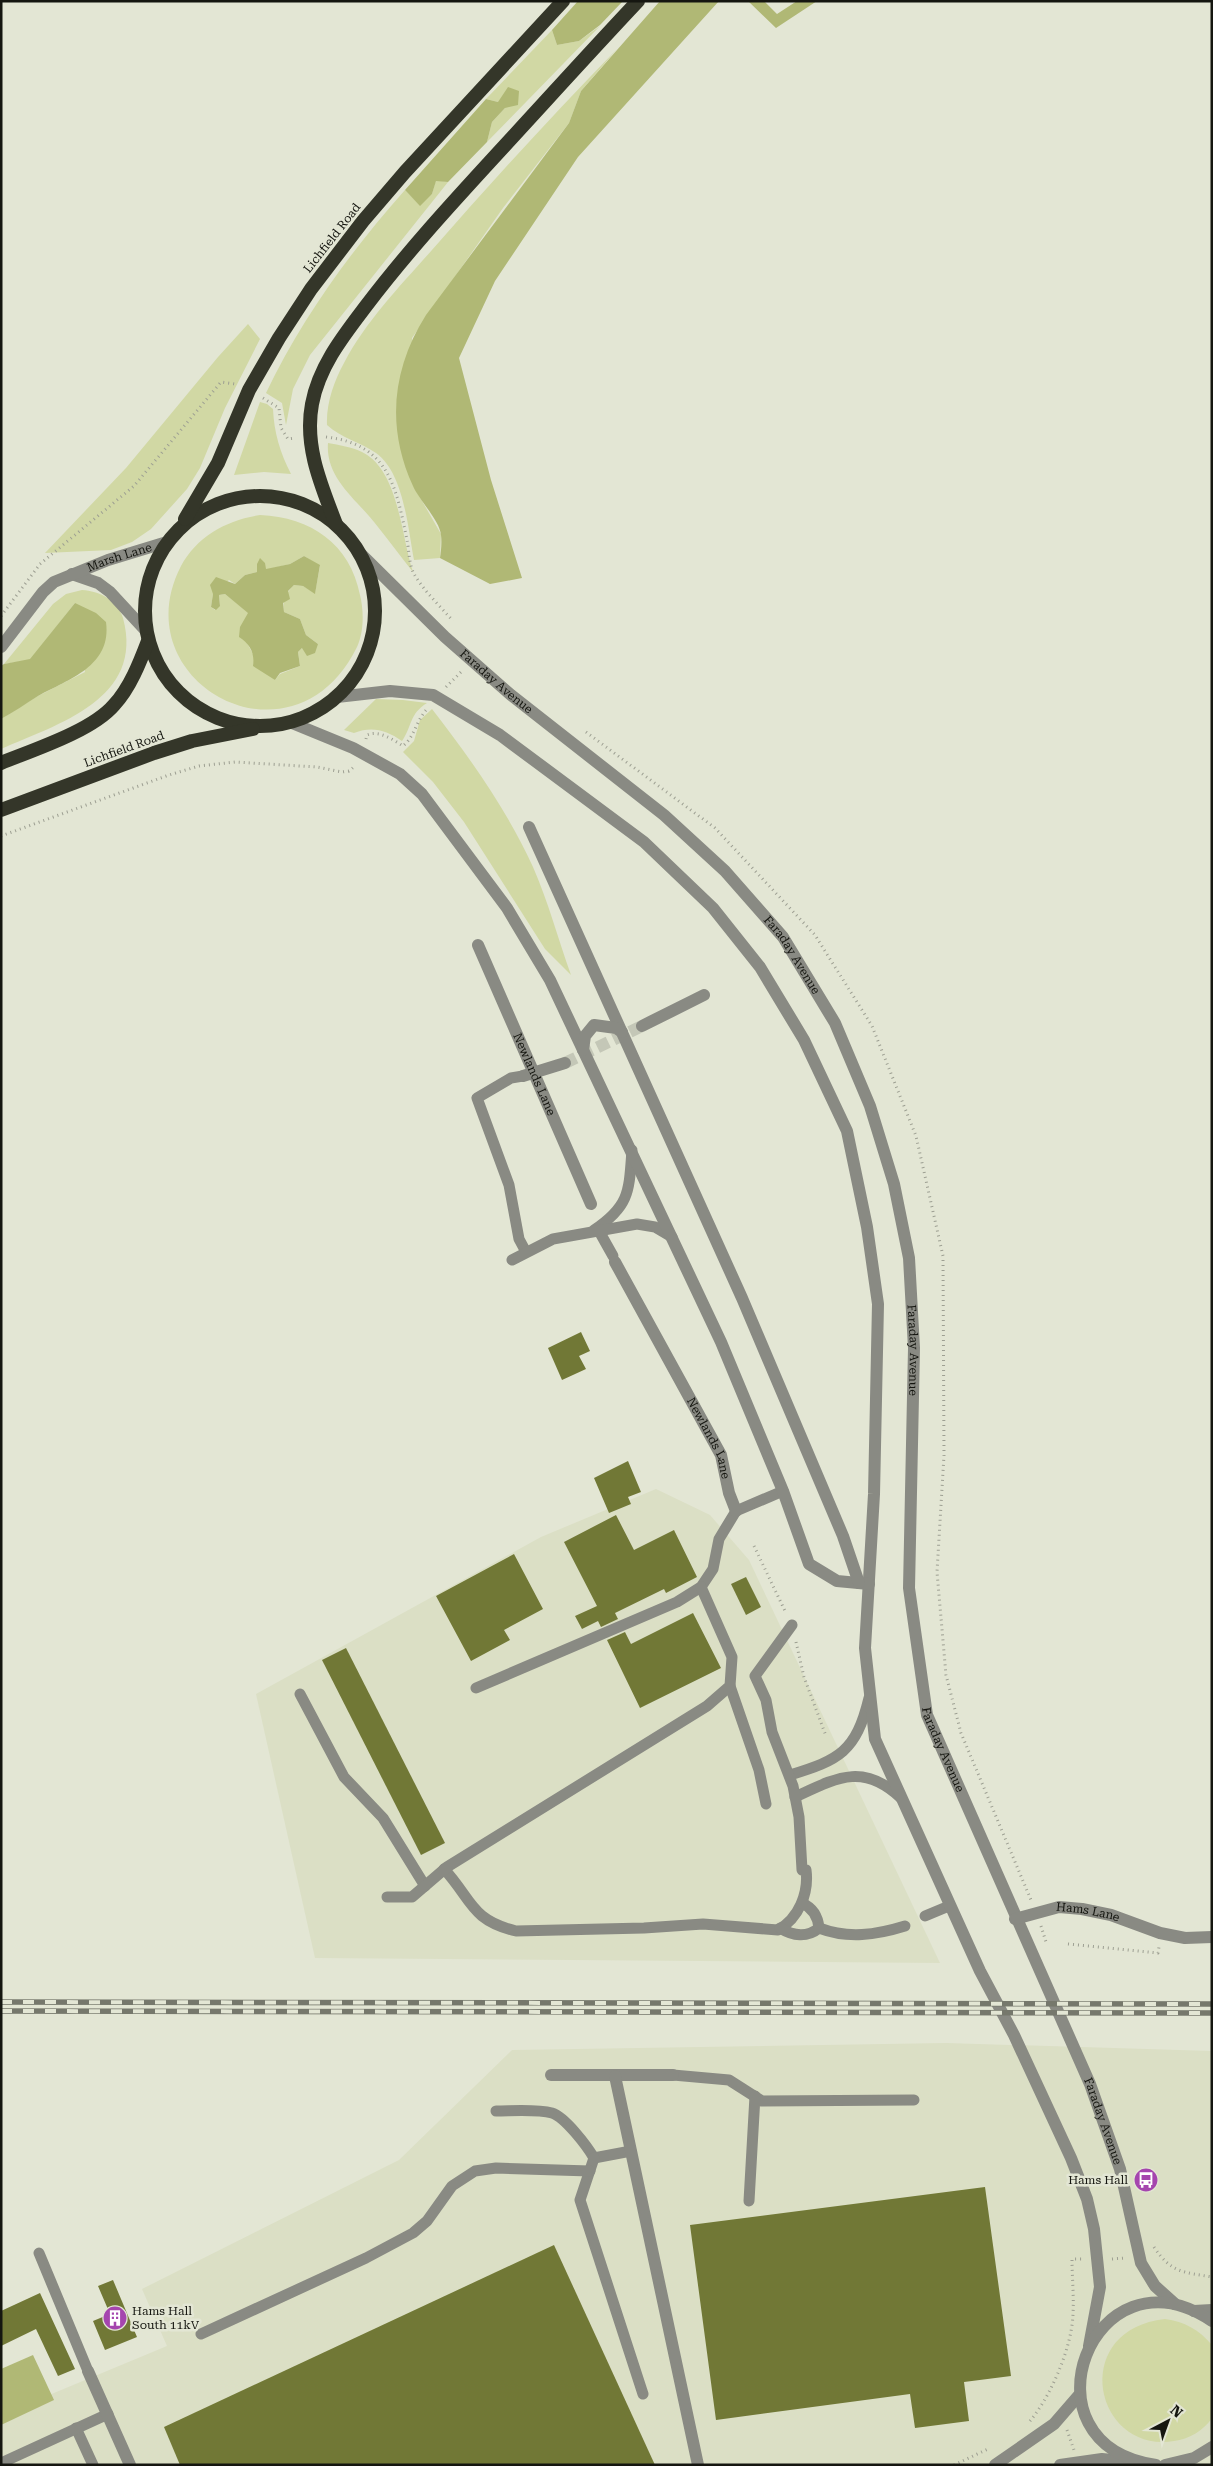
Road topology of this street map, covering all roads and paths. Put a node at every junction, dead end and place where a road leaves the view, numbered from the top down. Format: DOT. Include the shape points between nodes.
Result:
graph roads {
  1 [pos="563,1"];
  2 [pos="638,1"];
  3 [pos="234,384"];
  4 [pos="264,398"];
  5 [pos="328,437"];
  6 [pos="288,439"];
  7 [pos="336,524"];
  8 [pos="178,530"];
  9 [pos="167,542"];
  10 [pos="361,554"];
  11 [pos="72,574"];
  12 [pos="1,616"];
  13 [pos="460,628"];
  14 [pos="147,636"];
  15 [pos="1,647"];
  16 [pos="471,660"];
  17 [pos="337,697"];
  18 [pos="437,698"];
  19 [pos="292,723"];
  20 [pos="261,726"];
  21 [pos="583,730"];
  22 [pos="361,752"];
  23 [pos="1,763"];
  24 [pos="1,810"];
  25 [pos="529,827"];
  26 [pos="1,836"];
  27 [pos="478,945"];
  28 [pos="704,995"];
  29 [pos="642,1026"];
  30 [pos="622,1032"];
  31 [pos="583,1050"];
  32 [pos="565,1063"];
  33 [pos="529,1074"];
  34 [pos="632,1150"];
  35 [pos="591,1204"];
  36 [pos="594,1232"];
  37 [pos="672,1237"];
  38 [pos="526,1252"];
  39 [pos="614,1259"];
  40 [pos="512,1260"];
  41 [pos="783,1491"];
  42 [pos="736,1511"];
  43 [pos="754,1546"];
  44 [pos="864,1583"];
  45 [pos="701,1587"];
  46 [pos="792,1625"];
  47 [pos="730,1686"];
  48 [pos="476,1688"];
  49 [pos="300,1694"];
  50 [pos="869,1696"];
  51 [pos="826,1736"];
  52 [pos="790,1775"];
  53 [pos="794,1797"];
  54 [pos="902,1799"];
  55 [pos="766,1804"];
  56 [pos="444,1869"];
  57 [pos="426,1886"];
  58 [pos="387,1897"];
  59 [pos="802,1903"];
  60 [pos="950,1906"];
  61 [pos="1036,1912"];
  62 [pos="925,1916"];
  63 [pos="1016,1919"];
  64 [pos="905,1926"];
  65 [pos="780,1928"];
  66 [pos="819,1928"];
  67 [pos="1160,1933"];
  68 [pos="1212,1937"];
  69 [pos="1068,1944"];
  70 [pos="551,2075"];
  71 [pos="673,2075"];
  72 [pos="615,2076"];
  73 [pos="755,2096"];
  74 [pos="914,2100"];
  75 [pos="496,2110"];
  76 [pos="631,2151"];
  77 [pos="594,2158"];
  78 [pos="590,2171"];
  79 [pos="749,2201"];
  80 [pos="1153,2245"];
  81 [pos="39,2253"];
  82 [pos="1124,2258"];
  83 [pos="1072,2259"];
  84 [pos="1113,2259"];
  85 [pos="1212,2277"];
  86 [pos="1175,2304"];
  87 [pos="1194,2310"];
  88 [pos="1212,2310"];
  89 [pos="1212,2321"];
  90 [pos="201,2334"];
  91 [pos="1089,2346"];
  92 [pos="88,2371"];
  93 [pos="643,2394"];
  94 [pos="1080,2394"];
  95 [pos="108,2414"];
  96 [pos="76,2428"];
  97 [pos="1023,2428"];
  98 [pos="1212,2447"];
  99 [pos="992,2448"];
  100 [pos="1,2463"];
  101 [pos="1152,2464"];
  102 [pos="93,2465"];
  103 [pos="130,2465"];
  104 [pos="698,2465"];
  105 [pos="954,2465"];
  106 [pos="995,2465"];
  107 [pos="1060,2465"];
  108 [pos="1165,2465"];
  1 -- 8 [label="highway, Lichfield Road" via="404,172 311,289 249,390 218,463"];
  2 -- 7 [label="highway" via="390,274 328,359 312,403 309,436 321,485"];
  3 -- 12 [label="path" via="221,382 134,486 40,564"];
  4 -- 6 [label="path" via="279,408 281,428"];
  5 -- 13 [label="path" via="355,442 373,455 384,469 398,494 413,572"];
  7 -- 8 [label="highway" via="315,509 288,498 262,495 238,497 216,504 186,521"];
  7 -- 10 [label="highway"];
  8 -- 9 [label="highway"];
  9 -- 11 [label="street, Marsh Lane"];
  9 -- 14 [label="highway" via="153,567 145,597"];
  10 -- 16 [label="street, Faraday Avenue"];
  10 -- 17 [label="highway" via="374,591 376,618 372,642 352,681"];
  11 -- 14 [label="street, Marsh Lane" via="98,583 110,592"];
  11 -- 15 [label="street, Marsh Lane" via="54,582 43,592"];
  14 -- 20 [label="highway" via="165,677 196,707 238,724"];
  14 -- 23 [label="highway" via="128,684 115,705 101,717 58,739"];
  16 -- 18 [label="path"];
  16 -- 63 [label="street, Faraday Avenue" via="664,815 725,871 783,937 835,1023 870,1106 894,1184 909,1258 914,1348 909,1588 927,1715"];
  17 -- 18 [label="street" via="390,691"];
  17 -- 19 [label="highway" via="318,711"];
  18 -- 22 [label="path" via="418,719 410,740 403,746 373,733 367,735"];
  18 -- 44 [label="street" via="500,735 644,842 713,908 755,959 804,1040 847,1131 878,1304 877,1401"];
  19 -- 20 [label="highway"];
  19 -- 22 [label="street"];
  20 -- 24 [label="highway, Lichfield Road" via="154,753"];
  21 -- 61 [label="path" via="715,828 815,935 872,1026 916,1136 943,1256 944,1455 937,1572 946,1676 961,1733"];
  22 -- 26 [label="path" via="354,768 349,771 236,762 199,766"];
  22 -- 31 [label="street" via="400,774 422,794 507,908 550,980"];
  25 -- 30 [label="street"];
  27 -- 33 [label="street, Newlands Lane"];
  28 -- 29 [label="street"];
  30 -- 31 [label="street" via="594,1024 585,1036"];
  30 -- 44 [label="street" via="742,1298"];
  31 -- 34 [label="street"];
  32 -- 33 [label="street"];
  33 -- 35 [label="street, Newlands Lane"];
  33 -- 38 [label="lane" via="511,1078 477,1098 510,1186 519,1239"];
  34 -- 36 [label="lane" via="630,1182 624,1201 612,1218"];
  34 -- 37 [label="street"];
  36 -- 37 [label="lane" via="637,1224 655,1227"];
  36 -- 38 [label="lane" via="553,1240"];
  36 -- 39 [label="lane, Newlands Lane"];
  37 -- 41 [label="street" via="721,1342"];
  38 -- 40 [label="lane"];
  39 -- 42 [label="street, Newlands Lane" via="721,1455"];
  41 -- 42 [label="lane"];
  41 -- 44 [label="street" via="809,1564 836,1581"];
  42 -- 45 [label="lane" via="719,1539 713,1568"];
  43 -- 46 [label="path"];
  44 -- 50 [label="street"];
  45 -- 47 [label="lane" via="732,1657"];
  45 -- 48 [label="lane" via="678,1602"];
  46 -- 51 [label="path" via="804,1677"];
  46 -- 52 [label="lane" via="755,1676 766,1700 772,1732"];
  47 -- 55 [label="lane" via="759,1770"];
  47 -- 56 [label="lane" via="707,1706"];
  49 -- 57 [label="lane" via="344,1777 383,1818"];
  50 -- 52 [label="lane" via="866,1710 847,1749 834,1760"];
  50 -- 54 [label="street" via="875,1739"];
  52 -- 53 [label="lane"];
  53 -- 54 [label="lane" via="851,1776 873,1779"];
  53 -- 59 [label="lane" via="802,1870 806,1870 808,1884"];
  54 -- 60 [label="street"];
  56 -- 57 [label="lane"];
  56 -- 65 [label="lane" via="474,1911 499,1927 516,1931 703,1924"];
  57 -- 58 [label="lane" via="412,1898"];
  59 -- 65 [label="lane"];
  59 -- 66 [label="lane" via="818,1919"];
  60 -- 62 [label="lane"];
  60 -- 91 [label="street" via="1071,2158 1089,2207 1100,2287"];
  61 -- 63 [label="street, Hams Lane"];
  61 -- 67 [label="street, Hams Lane" via="1082,1909 1111,1914"];
  63 -- 86 [label="street, Faraday Avenue" via="1075,2049 1120,2169 1141,2263 1154,2286"];
  64 -- 66 [label="lane" via="862,1935 837,1935"];
  65 -- 66 [label="lane" via="797,1935 812,1934"];
  67 -- 68 [label="street, Hams Lane" via="1185,1938"];
  67 -- 69 [label="path" via="1158,1953"];
  70 -- 72 [label="street"];
  71 -- 72 [label="street"];
  71 -- 73 [label="lane" via="729,2080"];
  72 -- 76 [label="street"];
  73 -- 74 [label="lane" via="762,2101"];
  73 -- 79 [label="lane"];
  75 -- 77 [label="lane" via="552,2113 561,2118"];
  76 -- 77 [label="lane"];
  76 -- 104 [label="street"];
  77 -- 78 [label="lane"];
  78 -- 90 [label="lane" via="475,2170 452,2186 427,2221 413,2233"];
  78 -- 93 [label="lane" via="580,2200"];
  80 -- 85 [label="path" via="1163,2261 1177,2272"];
  81 -- 92 [label="lane"];
  82 -- 84 [label="path"];
  83 -- 97 [label="path" via="1073,2315 1062,2361 1042,2406"];
  86 -- 87 [label="street"];
  86 -- 91 [label="street" via="1148,2304 1122,2313 1101,2330"];
  87 -- 88 [label="street"];
  87 -- 89 [label="street"];
  91 -- 94 [label="street" via="1082,2366"];
  92 -- 95 [label="street"];
  94 -- 101 [label="street" via="1086,2414 1100,2438 1117,2452"];
  94 -- 106 [label="street" via="1054,2424"];
  95 -- 96 [label="lane"];
  95 -- 103 [label="street"];
  96 -- 100 [label="lane"];
  96 -- 102 [label="lane"];
  98 -- 108 [label="street" via="1194,2458"];
  99 -- 105 [label="path"];
  101 -- 107 [label="street" via="1102,2459"];
}
